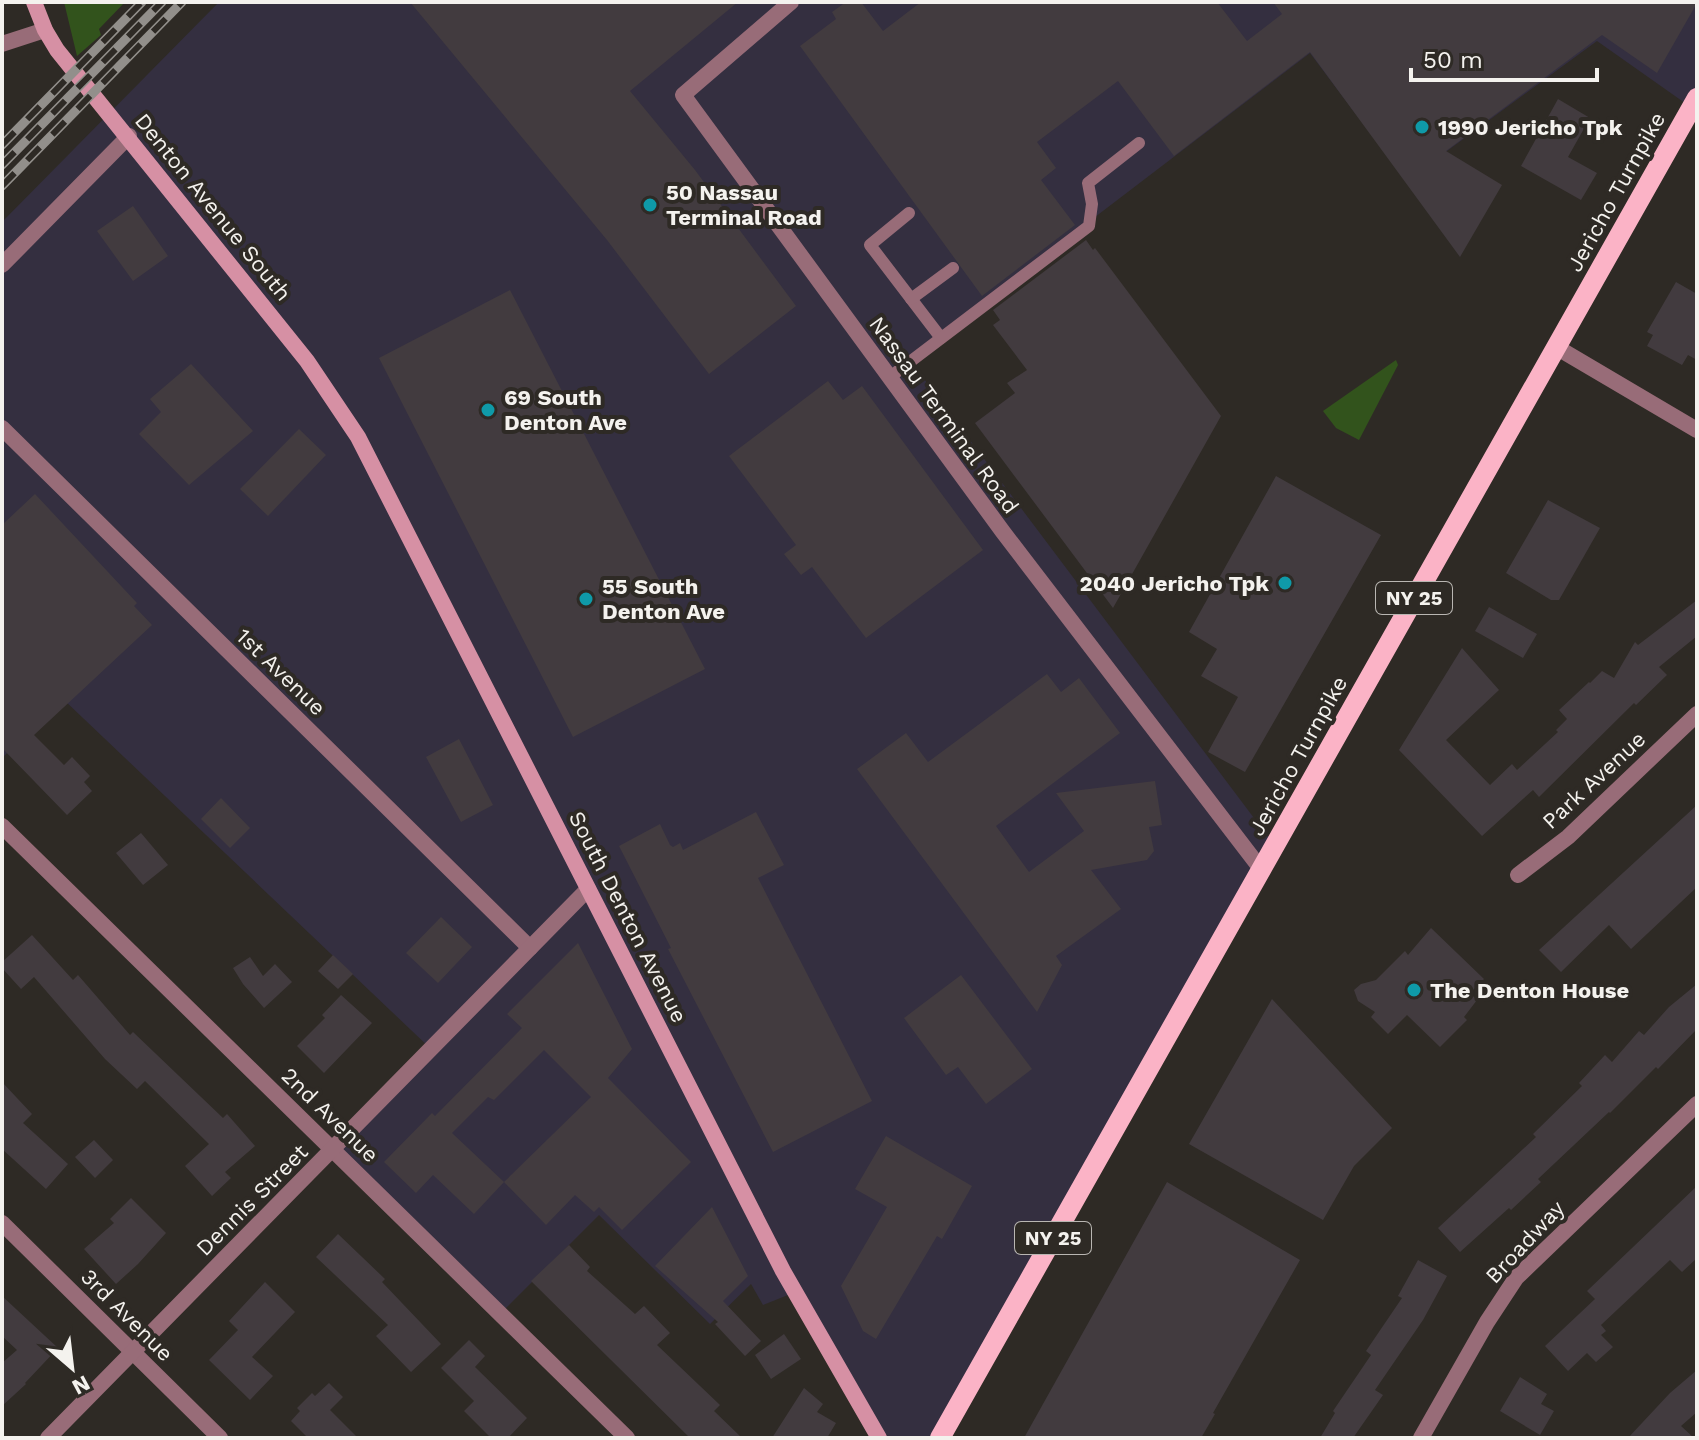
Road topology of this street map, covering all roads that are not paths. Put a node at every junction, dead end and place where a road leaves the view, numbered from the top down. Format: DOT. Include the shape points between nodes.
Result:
graph roads {
  1 [pos="34,2"];
  2 [pos="791,2"];
  3 [pos="45,30"];
  4 [pos="2,44"];
  5 [pos="1697,98"];
  6 [pos="129,136"];
  7 [pos="1139,143"];
  8 [pos="909,213"];
  9 [pos="2,265"];
  10 [pos="953,268"];
  11 [pos="911,299"];
  12 [pos="941,338"];
  13 [pos="1556,347"];
  14 [pos="890,377"];
  15 [pos="343,414"];
  16 [pos="2,428"];
  17 [pos="1697,430"];
  18 [pos="1697,714"];
  19 [pos="2,826"];
  20 [pos="1261,869"];
  21 [pos="1518,875"];
  22 [pos="588,889"];
  23 [pos="530,948"];
  24 [pos="1697,1104"];
  25 [pos="333,1149"];
  26 [pos="2,1223"];
  27 [pos="133,1352"];
  28 [pos="48,1438"];
  29 [pos="220,1438"];
  30 [pos="627,1438"];
  31 [pos="879,1438"];
  32 [pos="940,1438"];
  33 [pos="1421,1438"];
  1 -- 3 [label="street, Denton Avenue South"];
  2 -- 14 [label="street, Nassau Terminal Road" via="683,95"];
  3 -- 4 [label="street"];
  3 -- 6 [label="street, Denton Avenue South"];
  5 -- 13 [label="main road, Jericho Turnpike / NY 25"];
  6 -- 9 [label="street"];
  6 -- 15 [label="street, Denton Avenue South" via="314,369"];
  7 -- 12 [label="lane" via="1088,183 1089,226"];
  8 -- 11 [label="lane" via="870,245"];
  10 -- 11 [label="lane"];
  11 -- 12 [label="lane"];
  12 -- 14 [label="lane"];
  13 -- 17 [label="street"];
  13 -- 20 [label="main road, Jericho Turnpike / NY 25"];
  14 -- 20 [label="street, Nassau Terminal Road"];
  15 -- 22 [label="street, South Denton Avenue"];
  16 -- 23 [label="street, 1st Avenue"];
  18 -- 21 [label="street, Park Avenue" via="1568,837"];
  19 -- 25 [label="street, 2nd Avenue"];
  20 -- 32 [label="main road, Jericho Turnpike / NY 25"];
  22 -- 23 [label="street, Dennis Street"];
  22 -- 31 [label="street, South Denton Avenue" via="783,1271"];
  23 -- 25 [label="street, Dennis Street"];
  24 -- 33 [label="street, Broadway" via="1516,1278"];
  25 -- 27 [label="street, Dennis Street"];
  25 -- 30 [label="street, 2nd Avenue"];
  26 -- 27 [label="street, 3rd Avenue"];
  27 -- 28 [label="street, Dennis Street"];
  27 -- 29 [label="street, 3rd Avenue"];
}
